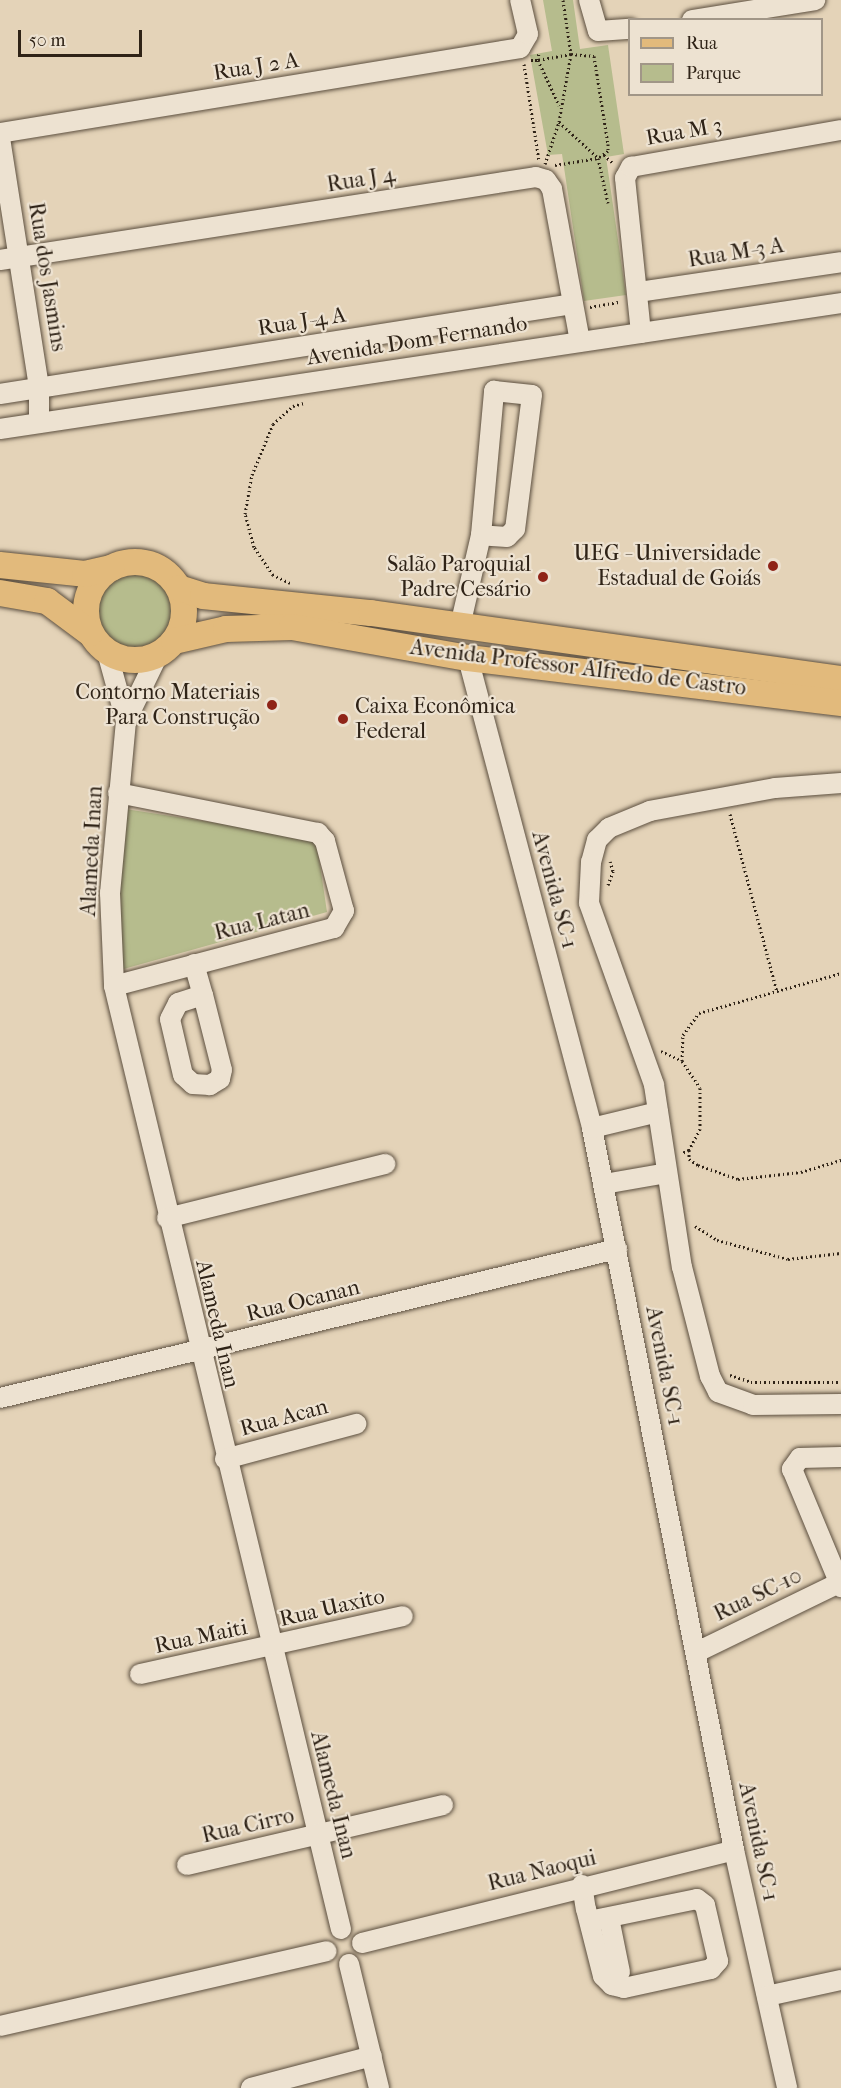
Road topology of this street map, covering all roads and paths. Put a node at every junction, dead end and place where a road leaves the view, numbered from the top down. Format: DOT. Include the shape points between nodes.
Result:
graph roads {
  1 [pos="520,0"];
  2 [pos="563,0"];
  3 [pos="589,0"];
  4 [pos="815,0"];
  5 [pos="704,18"];
  6 [pos="628,29"];
  7 [pos="530,48"];
  8 [pos="571,54"];
  9 [pos="538,60"];
  10 [pos="559,105"];
  11 [pos="559,122"];
  12 [pos="841,130"];
  13 [pos="0,133"];
  14 [pos="0,138"];
  15 [pos="598,158"];
  16 [pos="544,166"];
  17 [pos="557,172"];
  18 [pos="610,214"];
  19 [pos="21,257"];
  20 [pos="0,260"];
  21 [pos="841,262"];
  22 [pos="632,296"];
  23 [pos="841,303"];
  24 [pos="576,305"];
  25 [pos="641,333"];
  26 [pos="580,341"];
  27 [pos="39,388"];
  28 [pos="0,394"];
  29 [pos="39,423"];
  30 [pos="0,429"];
  31 [pos="481,535"];
  32 [pos="0,565"];
  33 [pos="111,568"];
  34 [pos="178,588"];
  35 [pos="0,593"];
  36 [pos="460,626"];
  37 [pos="98,642"];
  38 [pos="166,648"];
  39 [pos="468,658"];
  40 [pos="841,679"];
  41 [pos="841,702"];
  42 [pos="126,722"];
  43 [pos="841,783"];
  44 [pos="118,793"];
  45 [pos="738,806"];
  46 [pos="729,809"];
  47 [pos="722,810"];
  48 [pos="606,850"];
  49 [pos="606,888"];
  50 [pos="194,964"];
  51 [pos="841,973"];
  52 [pos="114,986"];
  53 [pos="777,992"];
  54 [pos="203,995"];
  55 [pos="652,1046"];
  56 [pos="682,1061"];
  57 [pos="658,1112"];
  58 [pos="592,1128"];
  59 [pos="689,1150"];
  60 [pos="841,1160"];
  61 [pos="385,1164"];
  62 [pos="670,1165"];
  63 [pos="604,1184"];
  64 [pos="167,1218"];
  65 [pos="690,1222"];
  66 [pos="617,1249"];
  67 [pos="841,1253"];
  68 [pos="198,1351"];
  69 [pos="722,1369"];
  70 [pos="841,1382"];
  71 [pos="0,1398"];
  72 [pos="841,1404"];
  73 [pos="356,1424"];
  74 [pos="841,1457"];
  75 [pos="225,1459"];
  76 [pos="840,1584"];
  77 [pos="403,1616"];
  78 [pos="272,1647"];
  79 [pos="697,1652"];
  80 [pos="140,1674"];
  81 [pos="443,1805"];
  82 [pos="319,1834"];
  83 [pos="734,1850"];
  84 [pos="187,1865"];
  85 [pos="582,1885"];
  86 [pos="609,1918"];
  87 [pos="590,1921"];
  88 [pos="341,1929"];
  89 [pos="362,1943"];
  90 [pos="327,1951"];
  91 [pos="349,1964"];
  92 [pos="620,1971"];
  93 [pos="841,1980"];
  94 [pos="767,1996"];
  95 [pos="0,2026"];
  96 [pos="372,2056"];
  97 [pos="251,2088"];
  98 [pos="380,2088"];
  99 [pos="787,2088"];
  1 -- 7 [label="street"];
  2 -- 8 [label="path"];
  3 -- 6 [label="street" via="593,26 604,33"];
  4 -- 5 [label="street"];
  7 -- 9 [label="path"];
  7 -- 13 [label="street, Rua J 2 A"];
  8 -- 9 [label="path"];
  8 -- 10 [label="path"];
  8 -- 15 [label="path" via="594,56 608,144 608,151"];
  9 -- 10 [label="path"];
  9 -- 16 [label="path" via="528,60 523,68 536,155"];
  10 -- 11 [label="path"];
  11 -- 15 [label="path"];
  11 -- 16 [label="path"];
  12 -- 22 [label="street, Rua M 3" via="630,167 625,178"];
  14 -- 19 [label="street, Rua dos Jasmins"];
  15 -- 16 [label="path"];
  15 -- 18 [label="path"];
  16 -- 17 [label="path"];
  19 -- 20 [label="street, Rua J 4"];
  19 -- 24 [label="street, Rua J 4" via="536,177 546,180 552,189"];
  19 -- 27 [label="street, Rua dos Jasmins"];
  21 -- 22 [label="street, Rua M-3 A"];
  22 -- 24 [label="path"];
  22 -- 25 [label="street, Rua M 3"];
  23 -- 25 [label="street, Avenida Dom Fernando"];
  24 -- 26 [label="street, Rua J 4"];
  24 -- 27 [label="street, Rua J-4 A"];
  25 -- 26 [label="street, Avenida Dom Fernando"];
  26 -- 29 [label="street, Avenida Dom Fernando"];
  27 -- 28 [label="street, Rua J-4 A"];
  27 -- 29 [label="street, Rua dos Jasmins"];
  29 -- 30 [label="street, Avenida Dom Fernando"];
  31 -- 31 [label="street" via="494,391 532,395 515,529 507,537"];
  31 -- 36 [label="street"];
  32 -- 33 [label="main road" via="85,574"];
  33 -- 34 [label="main road" via="150,564"];
  33 -- 37 [label="main road" via="96,580 87,597"];
  34 -- 36 [label="main road, Avenida Professor Alfredo de Castro" via="202,596"];
  34 -- 38 [label="main road" via="183,615"];
  35 -- 37 [label="main road" via="53,604"];
  36 -- 40 [label="main road, Avenida Professor Alfredo de Castro"];
  37 -- 38 [label="main road" via="132,660"];
  37 -- 42 [label="street, Alameda Inan"];
  38 -- 39 [label="main road, Avenida Professor Alfredo de Castro" via="226,629 292,627"];
  38 -- 42 [label="street, Alameda Inan"];
  39 -- 41 [label="main road, Avenida Professor Alfredo de Castro"];
  39 -- 58 [label="street, Avenida SC-1"];
  42 -- 44 [label="street, Alameda Inan"];
  43 -- 57 [label="street" via="775,788 651,811 609,828 597,840 589,903 635,1024"];
  44 -- 50 [label="street, Rua Latan" via="306,829 325,841 344,911 334,928"];
  44 -- 52 [label="street, Alameda Inan" via="110,893"];
  45 -- 46 [label="path"];
  46 -- 47 [label="path"];
  46 -- 53 [label="path"];
  48 -- 49 [label="path" via="613,871"];
  50 -- 52 [label="street, Rua Latan"];
  50 -- 54 [label="street"];
  51 -- 53 [label="path"];
  52 -- 64 [label="street, Alameda Inan"];
  53 -- 56 [label="path" via="699,1013 683,1035"];
  55 -- 56 [label="path"];
  56 -- 59 [label="path" via="700,1089 700,1129"];
  57 -- 58 [label="street"];
  57 -- 62 [label="street"];
  58 -- 63 [label="street, Avenida SC-1"];
  59 -- 60 [label="path" via="689,1159 698,1165 738,1179 792,1174"];
  59 -- 62 [label="path"];
  61 -- 64 [label="street"];
  62 -- 63 [label="street"];
  62 -- 72 [label="street" via="689,1303 718,1392 774,1408"];
  63 -- 66 [label="street, Avenida SC-1"];
  64 -- 68 [label="street, Alameda Inan"];
  65 -- 67 [label="path" via="717,1240 788,1259"];
  66 -- 68 [label="street, Rua Ocanan"];
  66 -- 79 [label="street, Avenida SC-1"];
  68 -- 71 [label="street, Rua Ocanan"];
  68 -- 75 [label="street, Alameda Inan"];
  69 -- 70 [label="path" via="752,1382"];
  73 -- 75 [label="street, Rua Acan"];
  74 -- 76 [label="street" via="794,1462 794,1478"];
  75 -- 78 [label="street, Alameda Inan"];
  76 -- 79 [label="street, Rua SC-10"];
  77 -- 78 [label="street, Rua Uaxito"];
  78 -- 80 [label="street, Rua Maiti"];
  78 -- 82 [label="street, Alameda Inan"];
  79 -- 83 [label="street, Avenida SC-1"];
  81 -- 82 [label="street, Rua Cirro"];
  82 -- 84 [label="street, Rua Cirro"];
  82 -- 88 [label="street, Alameda Inan"];
  83 -- 85 [label="street, Rua Naoqui"];
  83 -- 94 [label="street, Avenida SC-1"];
  85 -- 87 [label="street"];
  85 -- 89 [label="street, Rua Naoqui"];
  86 -- 87 [label="street"];
  86 -- 87 [label="street" via="697,1899 705,1905 718,1961 711,1969 624,1988 612,1985 603,1976"];
  86 -- 92 [label="street"];
  88 -- 89 [label="street" via="354,1931"];
  88 -- 90 [label="street" via="329,1937"];
  89 -- 91 [label="street" via="360,1957"];
  90 -- 91 [label="street" via="335,1962"];
  90 -- 95 [label="street"];
  91 -- 96 [label="street"];
  93 -- 94 [label="street"];
  94 -- 99 [label="street, Avenida SC-1"];
  96 -- 97 [label="street"];
  96 -- 98 [label="street"];
}
